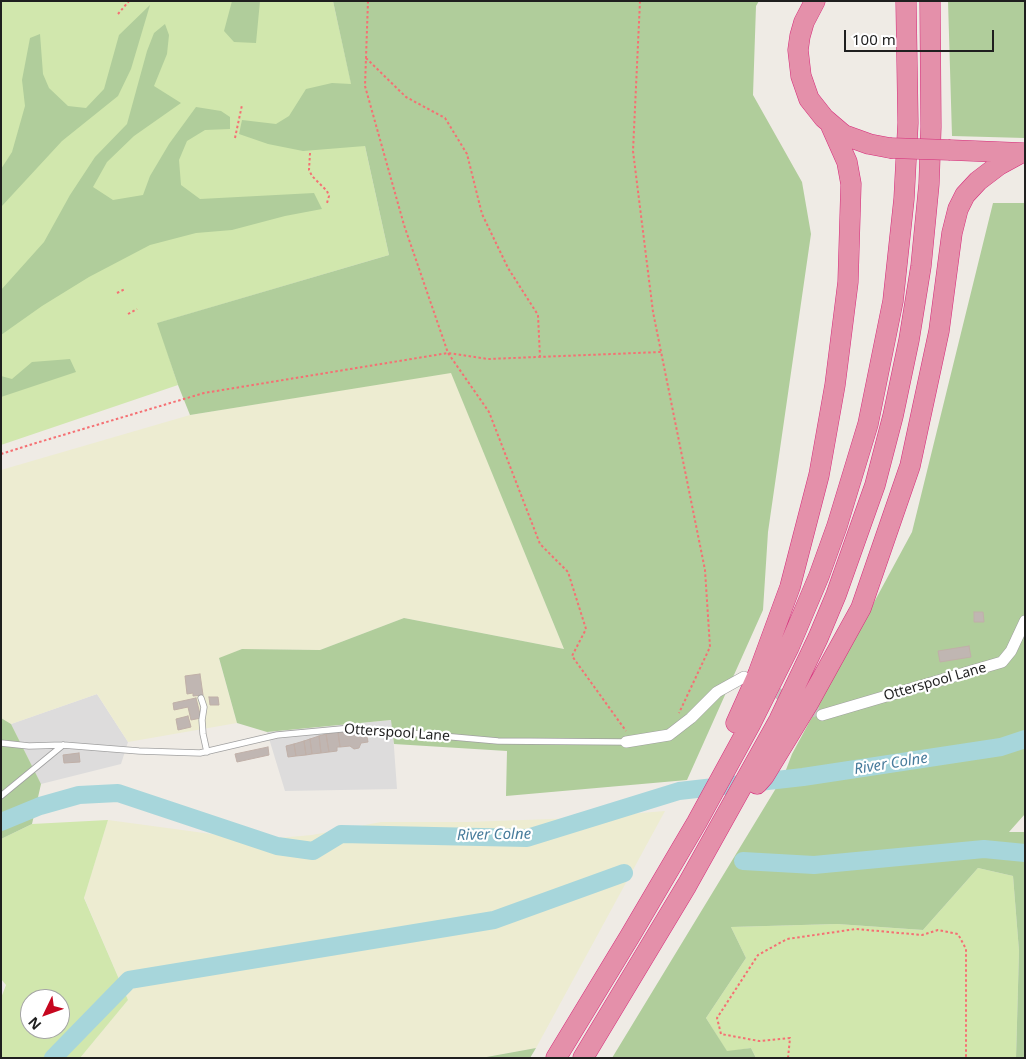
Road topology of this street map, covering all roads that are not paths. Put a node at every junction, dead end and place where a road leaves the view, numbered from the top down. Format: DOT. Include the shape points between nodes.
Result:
graph roads {
  1 [pos="815,1"];
  2 [pos="906,1"];
  3 [pos="930,1"];
  4 [pos="831,126"];
  5 [pos="1023,153"];
  6 [pos="1025,621"];
  7 [pos="744,677"];
  8 [pos="201,698"];
  9 [pos="822,715"];
  10 [pos="630,742"];
  11 [pos="1,743"];
  12 [pos="63,746"];
  13 [pos="207,752"];
  14 [pos="766,760"];
  15 [pos="722,764"];
  16 [pos="1,796"];
  17 [pos="556,1058"];
  18 [pos="583,1058"];
  1 -- 4 [label="highway" via="800,36 798,63 809,99"];
  2 -- 15 [label="highway" via="908,123 904,199 892,301 868,424 819,576 770,686"];
  3 -- 14 [label="highway" via="932,96 929,184 921,266 893,416 875,485 836,595"];
  4 -- 5 [label="highway, bridge" via="858,141 890,148"];
  4 -- 15 [label="highway" via="850,172 850,255 835,385 819,475 790,587"];
  5 -- 14 [label="highway" via="978,181 958,209 939,331 910,466 861,608 809,702"];
  6 -- 9 [label="street, Otterspool Lane" via="1002,662"];
  7 -- 10 [label="street, Otterspool Lane" via="717,692 669,736"];
  8 -- 13 [label="lane"];
  10 -- 13 [label="lane, Otterspool Lane" via="498,741 352,728 277,735"];
  11 -- 12 [label="lane, Otterspool Lane"];
  12 -- 13 [label="lane, Otterspool Lane" via="139,752"];
  12 -- 16 [label="lane"];
  14 -- 18 [label="highway" via="725,819"];
  15 -- 17 [label="highway" via="696,822"];
}
